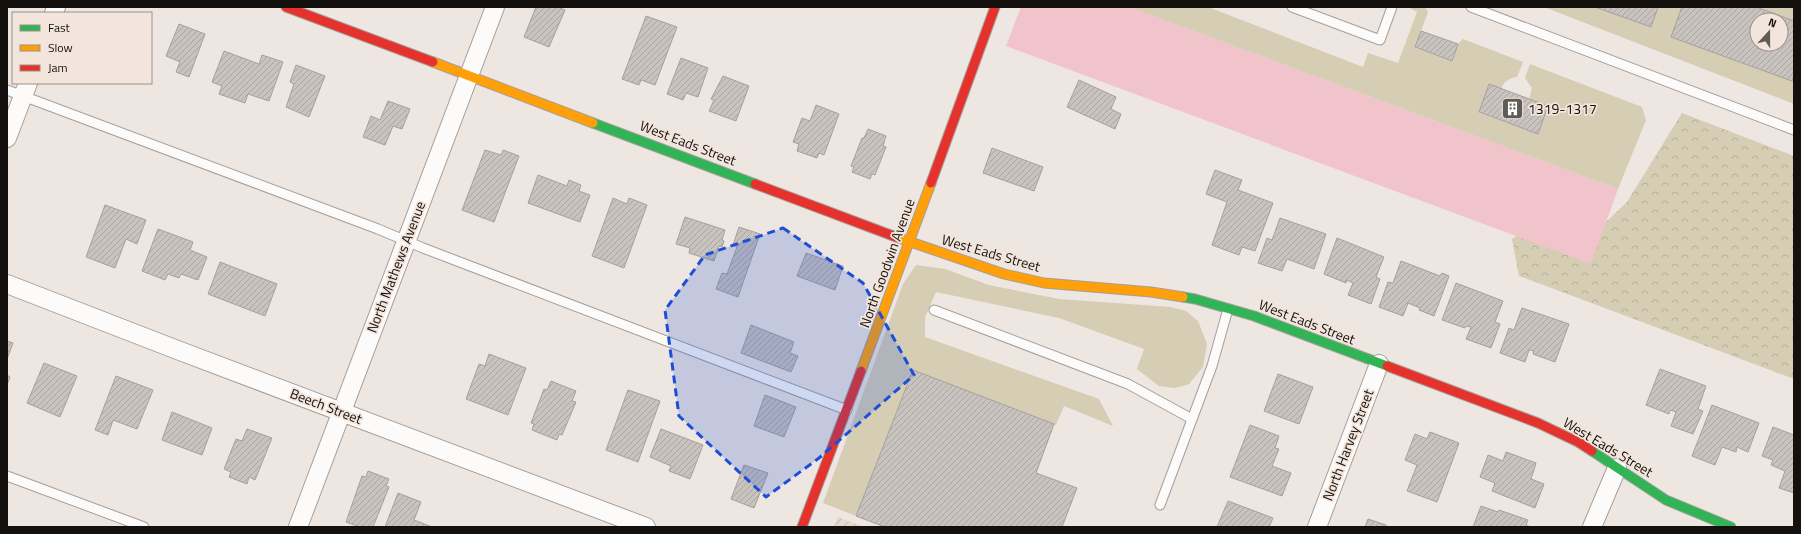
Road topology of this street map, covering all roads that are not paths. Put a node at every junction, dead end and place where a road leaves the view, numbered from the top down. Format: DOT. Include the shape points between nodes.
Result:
graph roads {
  1 [pos="286,7"];
  2 [pos="495,7"];
  3 [pos="995,7"];
  4 [pos="1292,7"];
  5 [pos="1392,7"];
  6 [pos="1471,7"];
  7 [pos="469,76"];
  8 [pos="19,89"];
  9 [pos="1794,130"];
  10 [pos="7,138"];
  11 [pos="406,240"];
  12 [pos="909,242"];
  13 [pos="7,284"];
  14 [pos="1228,308"];
  15 [pos="934,310"];
  16 [pos="1379,364"];
  17 [pos="847,410"];
  18 [pos="342,412"];
  19 [pos="1192,419"];
  20 [pos="1617,468"];
  21 [pos="7,476"];
  22 [pos="1160,505"];
  23 [pos="144,527"];
  24 [pos="298,527"];
  25 [pos="646,527"];
  26 [pos="802,527"];
  27 [pos="1317,527"];
  28 [pos="1592,527"];
  29 [pos="1731,527"];
  1 -- 7 [label="street, West Eads Street"];
  2 -- 7 [label="street, North Mathews Avenue"];
  3 -- 12 [label="street, North Goodwin Avenue"];
  4 -- 5 [label="lane" via="1380,40"];
  6 -- 9 [label="lane"];
  7 -- 11 [label="street, North Mathews Avenue"];
  7 -- 12 [label="street, West Eads Street"];
  8 -- 10 [label="street"];
  8 -- 11 [label="lane"];
  11 -- 17 [label="lane"];
  11 -- 18 [label="street, North Mathews Avenue"];
  12 -- 14 [label="street, West Eads Street" via="1004,274 1044,283 1152,292 1195,299"];
  12 -- 17 [label="street, North Goodwin Avenue"];
  13 -- 18 [label="street, Beech Street"];
  14 -- 16 [label="street, West Eads Street"];
  14 -- 19 [label="lane" via="1212,366"];
  15 -- 19 [label="lane" via="1128,384"];
  16 -- 20 [label="street, West Eads Street" via="1538,423 1578,442"];
  16 -- 27 [label="street, North Harvey Street"];
  17 -- 26 [label="street, North Goodwin Avenue"];
  18 -- 24 [label="street, North Mathews Avenue"];
  18 -- 25 [label="street, Beech Street"];
  19 -- 22 [label="lane"];
  20 -- 28 [label="street"];
  20 -- 29 [label="street, West Eads Street" via="1666,500"];
  21 -- 23 [label="lane"];
}
